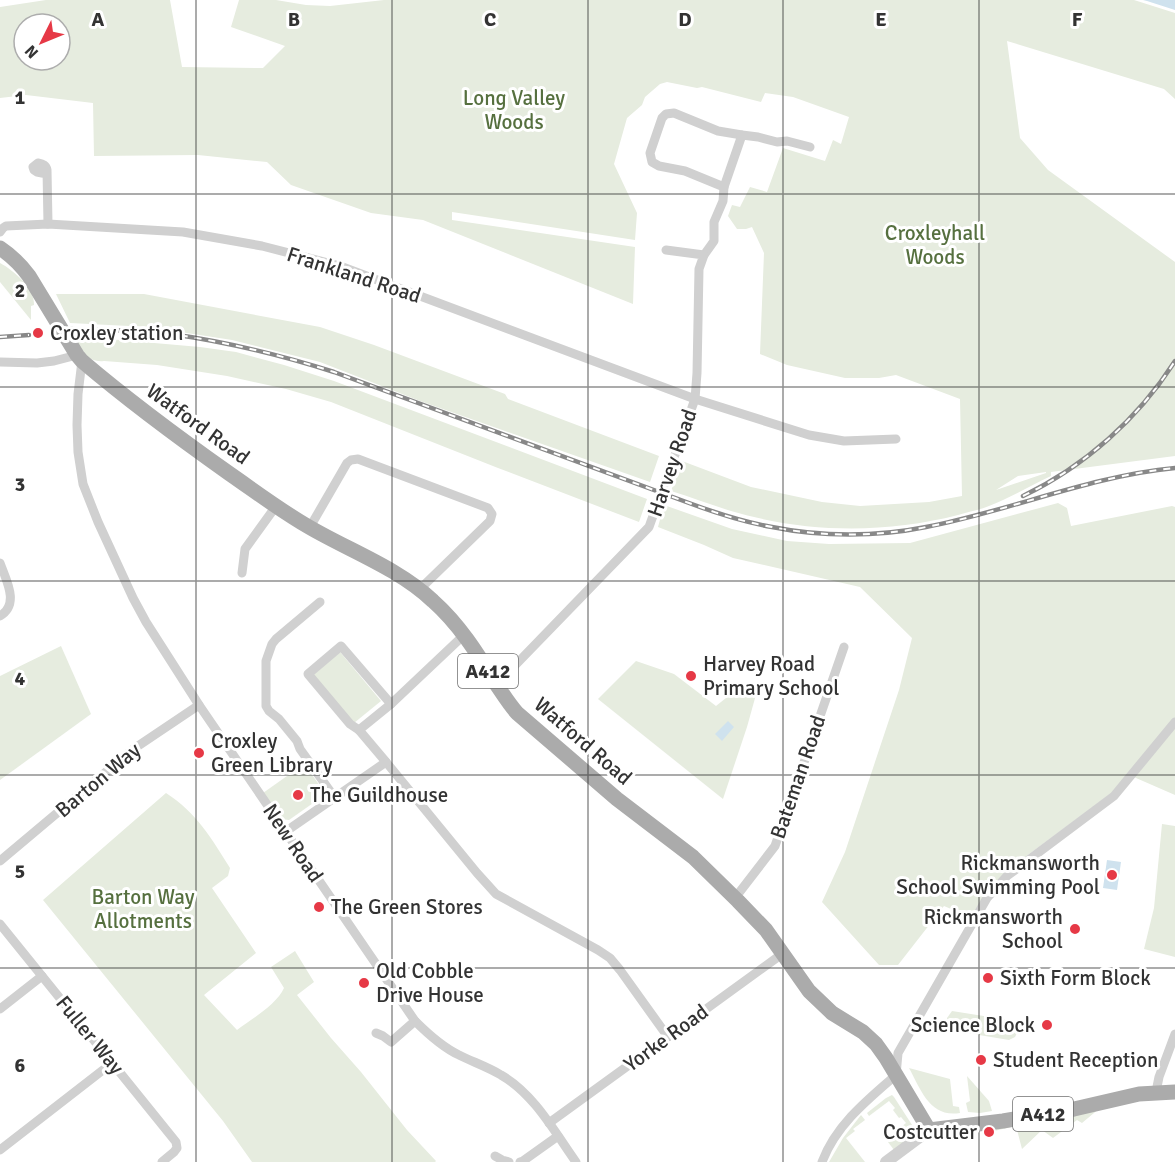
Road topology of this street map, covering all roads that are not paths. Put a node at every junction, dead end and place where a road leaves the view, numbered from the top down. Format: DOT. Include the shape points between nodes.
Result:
graph roads {
  1 [pos="742,135"];
  2 [pos="810,147"];
  3 [pos="47,174"];
  4 [pos="724,187"];
  5 [pos="48,224"];
  6 [pos="0,232"];
  7 [pos="0,248"];
  8 [pos="666,250"];
  9 [pos="704,255"];
  10 [pos="79,358"];
  11 [pos="0,362"];
  12 [pos="695,399"];
  13 [pos="896,439"];
  14 [pos="276,506"];
  15 [pos="310,527"];
  16 [pos="0,563"];
  17 [pos="242,573"];
  18 [pos="420,589"];
  19 [pos="320,602"];
  20 [pos="0,616"];
  21 [pos="464,635"];
  22 [pos="844,647"];
  23 [pos="497,684"];
  24 [pos="391,704"];
  25 [pos="199,705"];
  26 [pos="1175,722"];
  27 [pos="359,730"];
  28 [pos="386,762"];
  29 [pos="335,798"];
  30 [pos="285,832"];
  31 [pos="0,861"];
  32 [pos="735,898"];
  33 [pos="0,924"];
  34 [pos="782,954"];
  35 [pos="42,975"];
  36 [pos="0,1009"];
  37 [pos="415,1021"];
  38 [pos="376,1033"];
  39 [pos="1175,1034"];
  40 [pos="668,1037"];
  41 [pos="112,1063"];
  42 [pos="896,1075"];
  43 [pos="1156,1092"];
  44 [pos="1175,1092"];
  45 [pos="1175,1098"];
  46 [pos="549,1123"];
  47 [pos="929,1130"];
  48 [pos="558,1136"];
  49 [pos="0,1150"];
  50 [pos="495,1156"];
  51 [pos="162,1162"];
  52 [pos="509,1162"];
  53 [pos="520,1162"];
  54 [pos="576,1162"];
  55 [pos="822,1162"];
  56 [pos="886,1162"];
  1 -- 2 [label="street"];
  1 -- 4 [label="street, Harvey Road"];
  1 -- 4 [label="street" via="718,131 670,112 661,121 651,159 659,166 685,171"];
  3 -- 5 [label="street"];
  4 -- 9 [label="street, Harvey Road" via="714,222 714,241"];
  5 -- 6 [label="street, Frankland Road" via="6,226"];
  5 -- 12 [label="street, Frankland Road" via="183,232 262,246 340,266"];
  7 -- 10 [label="main road, Watford Road / A412" via="22,266"];
  8 -- 9 [label="street"];
  9 -- 12 [label="street, Harvey Road" via="699,268"];
  10 -- 11 [label="street"];
  10 -- 14 [label="main road, Watford Road / A412" via="129,401"];
  10 -- 25 [label="street, New Road" via="78,452 89,502 141,614"];
  12 -- 13 [label="street, Frankland Road" via="809,435 844,441"];
  12 -- 23 [label="street, Harvey Road" via="649,527"];
  14 -- 15 [label="main road, Watford Road / A412"];
  14 -- 17 [label="street" via="245,549"];
  15 -- 18 [label="main road, Watford Road / A412"];
  15 -- 18 [label="street" via="347,463 358,459 488,508 492,514 490,521"];
  16 -- 20 [label="street" via="12,599 9,609"];
  18 -- 21 [label="main road, Watford Road / A412"];
  19 -- 29 [label="street" via="272,644 266,661 266,706 297,741"];
  21 -- 23 [label="main road, Watford Road / A412"];
  21 -- 24 [label="street"];
  22 -- 32 [label="street, Bateman Road" via="775,846"];
  23 -- 32 [label="main road, Watford Road / A412" via="526,722 693,857"];
  24 -- 27 [label="street"];
  24 -- 27 [label="street" via="341,646 308,674"];
  25 -- 30 [label="street, New Road"];
  25 -- 31 [label="street, Barton Way" via="132,750"];
  26 -- 42 [label="street" via="1114,796 1006,876 987,898 898,1053"];
  27 -- 28 [label="street"];
  28 -- 29 [label="street"];
  28 -- 40 [label="street" via="496,894 610,958"];
  29 -- 30 [label="street"];
  30 -- 37 [label="street, New Road"];
  32 -- 34 [label="main road, Watford Road / A412" via="766,930"];
  33 -- 35 [label="street, Fuller Way"];
  34 -- 40 [label="street, Yorke Road"];
  34 -- 42 [label="main road, Watford Road / A412" via="809,991 876,1044"];
  35 -- 36 [label="street"];
  35 -- 41 [label="street, Fuller Way"];
  37 -- 38 [label="street" via="391,1042"];
  37 -- 46 [label="street, New Road" via="456,1054 515,1085"];
  39 -- 43 [label="street"];
  40 -- 46 [label="street, Yorke Road"];
  41 -- 49 [label="street"];
  41 -- 51 [label="street, Fuller Way" via="176,1142 177,1148"];
  42 -- 47 [label="main road, Watford Road / A412"];
  42 -- 55 [label="street" via="855,1112"];
  43 -- 44 [label="main road, A412"];
  43 -- 45 [label="main road, A412"];
  43 -- 47 [label="main road, A412" via="1003,1121"];
  46 -- 48 [label="street, New Road"];
  47 -- 56 [label="street"];
  48 -- 53 [label="street"];
  48 -- 54 [label="street, New Road"];
  50 -- 52 [label="street"];
}
